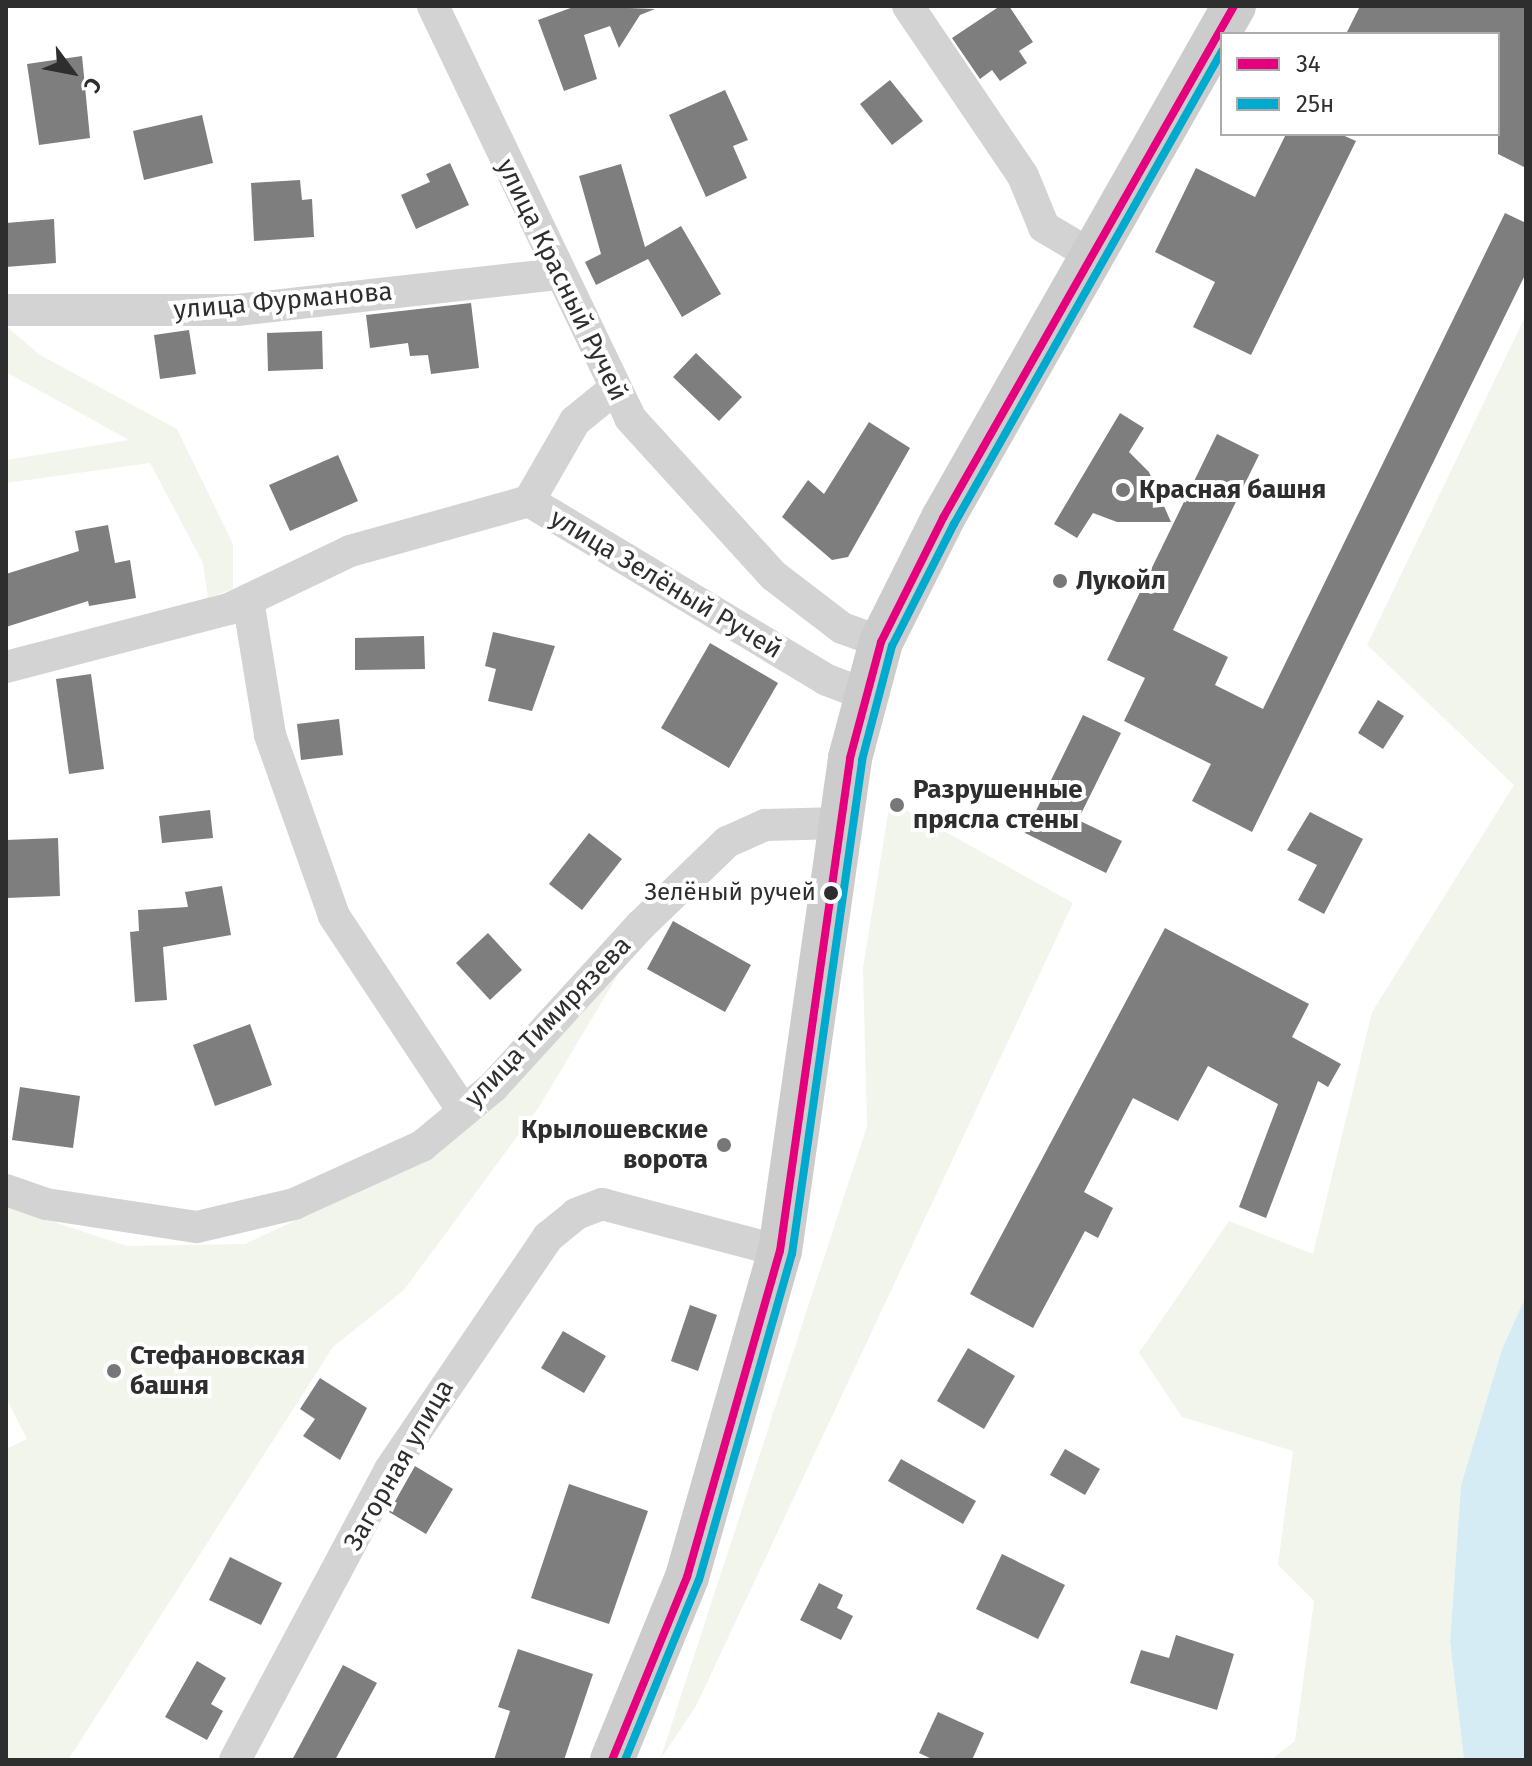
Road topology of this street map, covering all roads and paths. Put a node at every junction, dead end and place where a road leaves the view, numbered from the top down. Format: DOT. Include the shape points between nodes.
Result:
graph roads {
  1 [pos="433,6"];
  2 [pos="908,6"];
  3 [pos="1234,6"];
  4 [pos="1091,255"];
  5 [pos="559,274"];
  6 [pos="6,310"];
  7 [pos="612,391"];
  8 [pos="529,501"];
  9 [pos="248,600"];
  10 [pos="881,642"];
  11 [pos="6,667"];
  12 [pos="866,695"];
  13 [pos="840,823"];
  14 [pos="463,1111"];
  15 [pos="6,1190"];
  16 [pos="780,1251"];
  17 [pos="235,1760"];
  18 [pos="612,1760"];
  1 -- 5 [label="street, улица Красный Ручей"];
  2 -- 4 [label="street" via="1023,176 1044,227"];
  3 -- 4 [label="main road"];
  4 -- 10 [label="main road"];
  5 -- 6 [label="street, улица Фурманова" via="237,310"];
  5 -- 7 [label="street, улица Красный Ручей"];
  7 -- 8 [label="street" via="575,421"];
  7 -- 10 [label="street, улица Красный Ручей" via="774,576 842,628"];
  8 -- 9 [label="street, улица Зелёный Ручей" via="350,551"];
  8 -- 12 [label="street, улица Зелёный Ручей" via="827,680"];
  9 -- 11 [label="street, улица Зелёный Ручей"];
  9 -- 14 [label="street" via="270,735 334,916"];
  10 -- 12 [label="main road"];
  12 -- 13 [label="main road"];
  13 -- 14 [label="street, улица Тимирязева" via="765,825 727,842"];
  13 -- 16 [label="main road"];
  14 -- 15 [label="street, улица Тимирязева" via="422,1146 294,1204 197,1227 46,1204"];
  16 -- 17 [label="street, Загорная улица" via="602,1204 576,1214 548,1237 389,1471"];
  16 -- 18 [label="main road" via="687,1577"];
}
